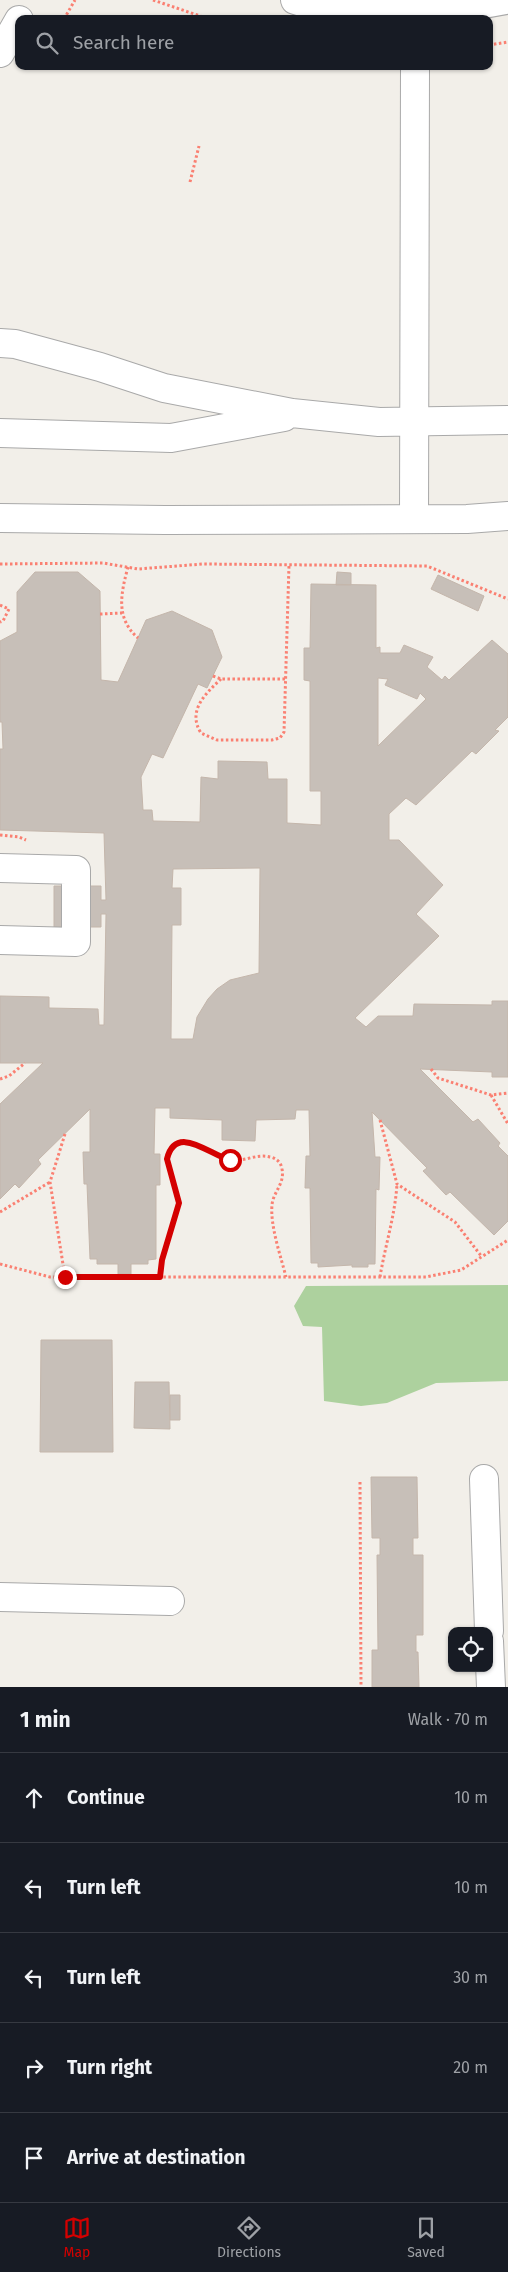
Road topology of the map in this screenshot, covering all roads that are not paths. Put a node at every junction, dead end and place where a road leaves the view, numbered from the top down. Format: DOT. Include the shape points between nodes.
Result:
graph roads {
  1 [pos="30,0"];
  2 [pos="295,0"];
  3 [pos="506,0"];
  4 [pos="415,14"];
  5 [pos="21,15"];
  6 [pos="15,26"];
  7 [pos="0,53"];
  8 [pos="415,70"];
  9 [pos="0,343"];
  10 [pos="300,414"];
  11 [pos="508,420"];
  12 [pos="413,422"];
  13 [pos="0,433"];
  14 [pos="508,516"];
  15 [pos="0,518"];
  16 [pos="414,520"];
  17 [pos="0,868"];
  18 [pos="0,940"];
  19 [pos="484,1479"];
  20 [pos="0,1597"];
  21 [pos="170,1601"];
  22 [pos="489,1627"];
  23 [pos="490,1672"];
  24 [pos="491,1687"];
  1 -- 5 [label="lane"];
  2 -- 4 [label="lane" via="314,6"];
  3 -- 4 [label="lane"];
  6 -- 7 [label="lane"];
  8 -- 12 [label="lane"];
  9 -- 10 [label="lane" via="100,366 164,388"];
  10 -- 12 [label="lane"];
  10 -- 13 [label="lane" via="171,438"];
  11 -- 12 [label="lane"];
  12 -- 16 [label="lane"];
  14 -- 16 [label="lane"];
  15 -- 16 [label="lane"];
  17 -- 18 [label="lane" via="76,870 76,942"];
  19 -- 22 [label="lane"];
  20 -- 21 [label="lane"];
  23 -- 24 [label="lane"];
}
